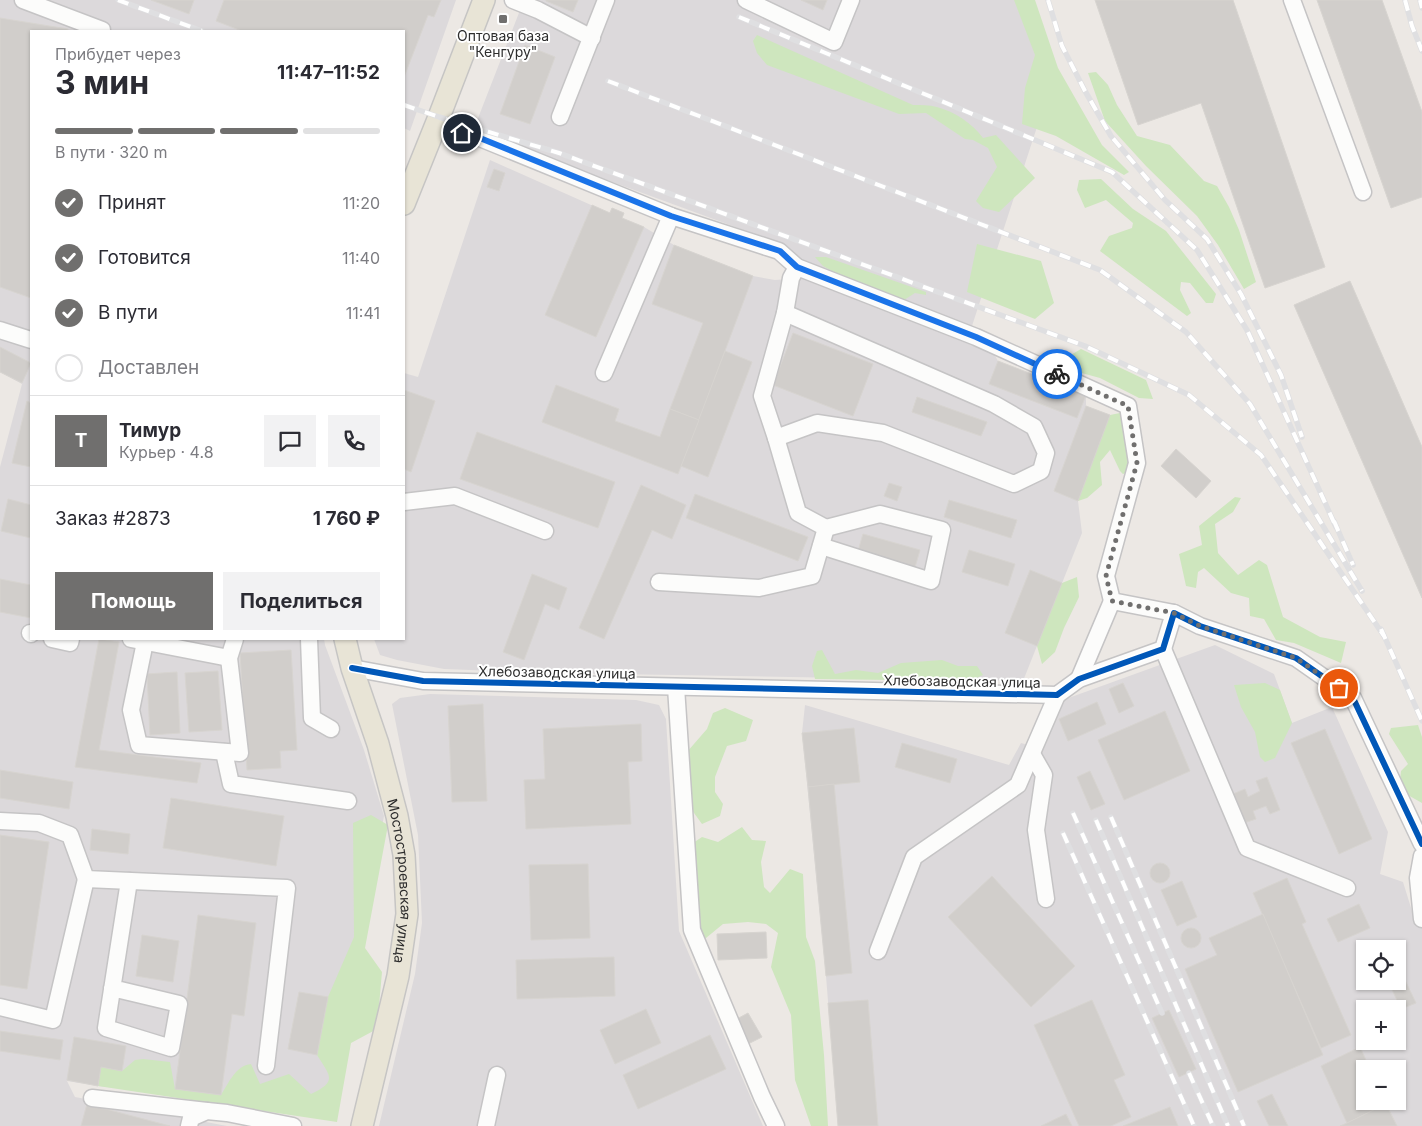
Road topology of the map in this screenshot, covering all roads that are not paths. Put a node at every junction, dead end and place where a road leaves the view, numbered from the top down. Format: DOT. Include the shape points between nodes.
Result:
graph roads {
  1 [pos="23,0"];
  2 [pos="484,0"];
  3 [pos="513,0"];
  4 [pos="606,0"];
  5 [pos="746,0"];
  6 [pos="851,0"];
  7 [pos="1292,0"];
  8 [pos="102,30"];
  9 [pos="592,38"];
  10 [pos="560,117"];
  11 [pos="436,126"];
  12 [pos="1363,192"];
  13 [pos="405,202"];
  14 [pos="671,216"];
  15 [pos="797,267"];
  16 [pos="786,313"];
  17 [pos="0,330"];
  18 [pos="30,340"];
  19 [pos="604,373"];
  20 [pos="776,438"];
  21 [pos="405,502"];
  22 [pos="826,528"];
  23 [pos="545,531"];
  24 [pos="820,546"];
  25 [pos="660,582"];
  26 [pos="1112,601"];
  27 [pos="1174,613"];
  28 [pos="56,640"];
  29 [pos="71,640"];
  30 [pos="138,640"];
  31 [pos="235,640"];
  32 [pos="309,640"];
  33 [pos="345,640"];
  34 [pos="1163,649"];
  35 [pos="229,658"];
  36 [pos="352,668"];
  37 [pos="1079,678"];
  38 [pos="676,687"];
  39 [pos="1057,695"];
  40 [pos="331,729"];
  41 [pos="224,752"];
  42 [pos="1032,754"];
  43 [pos="348,801"];
  44 [pos="0,821"];
  45 [pos="1422,844"];
  46 [pos="1422,856"];
  47 [pos="86,879"];
  48 [pos="129,881"];
  49 [pos="1347,888"];
  50 [pos="1046,899"];
  51 [pos="1422,919"];
  52 [pos="878,951"];
  53 [pos="112,988"];
  54 [pos="0,1007"];
  55 [pos="266,1066"];
  56 [pos="497,1075"];
  57 [pos="92,1098"];
  58 [pos="207,1111"];
  59 [pos="259,1123"];
  60 [pos="189,1126"];
  61 [pos="293,1126"];
  62 [pos="362,1126"];
  63 [pos="486,1126"];
  64 [pos="776,1126"];
  1 -- 8 [label="street"];
  2 -- 11 [label="main road"];
  3 -- 9 [label="street"];
  4 -- 9 [label="street"];
  5 -- 6 [label="street" via="834,42"];
  7 -- 12 [label="street"];
  9 -- 10 [label="street"];
  11 -- 13 [label="main road"];
  11 -- 14 [label="street" via="475,136"];
  14 -- 15 [label="street" via="780,251"];
  14 -- 19 [label="street"];
  15 -- 16 [label="street" via="791,278"];
  15 -- 26 [label="street" via="976,337 1128,406 1137,463 1106,576"];
  16 -- 20 [label="street" via="762,396"];
  16 -- 20 [label="street" via="994,404 1034,427 1046,454 1040,471 1014,484 883,433 817,423"];
  17 -- 18 [label="street"];
  20 -- 22 [label="street" via="798,513"];
  21 -- 23 [label="street" via="455,496"];
  22 -- 24 [label="street"];
  22 -- 24 [label="street" via="880,514 942,530 931,581"];
  24 -- 25 [label="street" via="812,576 759,588"];
  26 -- 27 [label="street"];
  26 -- 37 [label="street"];
  27 -- 34 [label="street"];
  27 -- 45 [label="street" via="1200,626 1296,658 1353,698"];
  28 -- 29 [label="street" via="70,643"];
  30 -- 35 [label="street"];
  30 -- 41 [label="street" via="131,710 139,745"];
  31 -- 35 [label="street"];
  32 -- 40 [label="street" via="312,718"];
  33 -- 36 [label="main road, Мостостроевская улица"];
  34 -- 37 [label="street, Хлебозаводская улица"];
  34 -- 49 [label="street" via="1247,848"];
  35 -- 41 [label="street" via="240,753"];
  36 -- 38 [label="street, Хлебозаводская улица" via="423,681"];
  36 -- 62 [label="main road, Мостостроевская улица" via="378,744 397,816 404,855 407,914 398,976"];
  37 -- 39 [label="street, Хлебозаводская улица"];
  38 -- 39 [label="street, Хлебозаводская улица"];
  38 -- 64 [label="street" via="692,930"];
  39 -- 42 [label="street"];
  41 -- 43 [label="street" via="232,784"];
  42 -- 50 [label="street" via="1044,775 1036,830"];
  42 -- 52 [label="street" via="1018,785 914,857"];
  44 -- 47 [label="street" via="38,823 70,835"];
  46 -- 51 [label="street" via="1418,878"];
  47 -- 48 [label="street"];
  47 -- 54 [label="street" via="52,1020"];
  48 -- 53 [label="street"];
  48 -- 55 [label="street" via="287,888"];
  53 -- 53 [label="street" via="106,1028 171,1048 179,1004"];
  56 -- 63 [label="street"];
  57 -- 58 [label="street"];
  58 -- 59 [label="street" via="227,1113"];
  58 -- 60 [label="street" via="191,1118"];
  59 -- 61 [label="street"];
}
